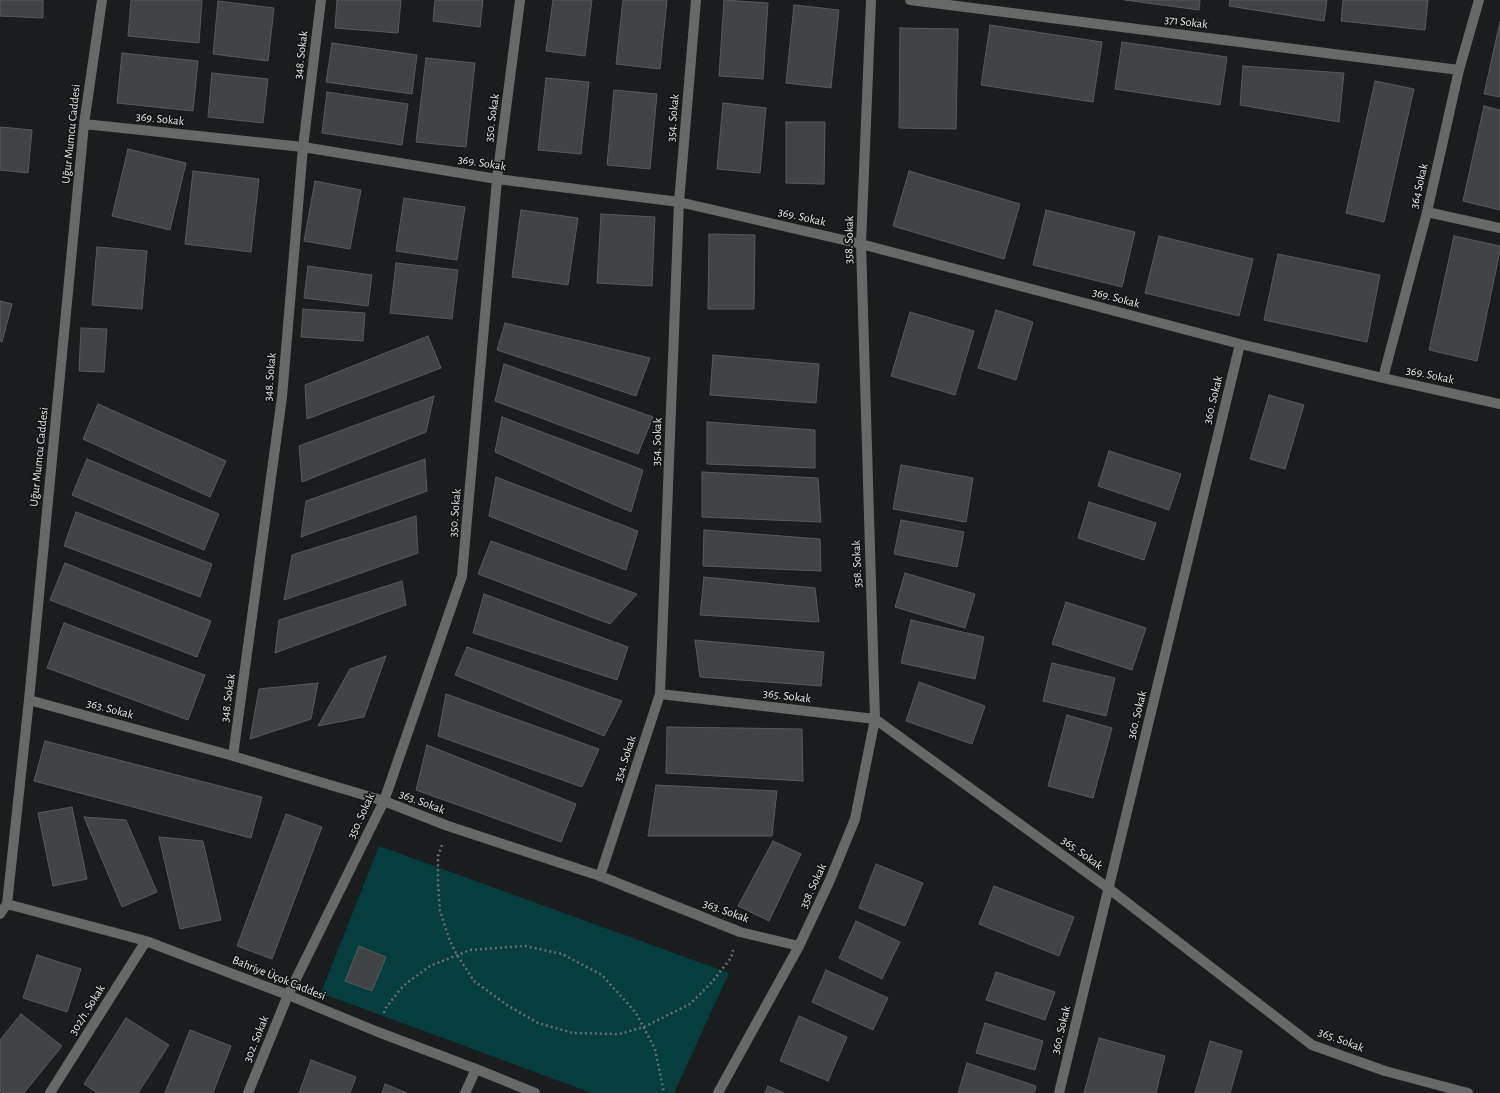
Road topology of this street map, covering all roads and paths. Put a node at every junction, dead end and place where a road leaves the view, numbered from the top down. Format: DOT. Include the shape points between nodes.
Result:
graph roads {
  1 [pos="102,0"];
  2 [pos="321,0"];
  3 [pos="520,0"];
  4 [pos="696,0"];
  5 [pos="871,0"];
  6 [pos="910,0"];
  7 [pos="1479,0"];
  8 [pos="1459,70"];
  9 [pos="84,124"];
  10 [pos="303,147"];
  11 [pos="497,179"];
  12 [pos="679,202"];
  13 [pos="1427,212"];
  14 [pos="1500,228"];
  15 [pos="861,244"];
  16 [pos="1240,344"];
  17 [pos="1383,378"];
  18 [pos="1500,404"];
  19 [pos="660,694"];
  20 [pos="29,700"];
  21 [pos="875,719"];
  22 [pos="233,756"];
  23 [pos="384,801"];
  24 [pos="448,826"];
  25 [pos="600,876"];
  26 [pos="1108,888"];
  27 [pos="8,904"];
  28 [pos="0,914"];
  29 [pos="740,932"];
  30 [pos="146,941"];
  31 [pos="799,946"];
  32 [pos="457,955"];
  33 [pos="288,995"];
  34 [pos="644,1027"];
  35 [pos="378,1032"];
  36 [pos="476,1069"];
  37 [pos="50,1093"];
  38 [pos="248,1093"];
  39 [pos="465,1093"];
  40 [pos="535,1093"];
  41 [pos="664,1093"];
  42 [pos="718,1093"];
  43 [pos="1059,1093"];
  44 [pos="1468,1093"];
  1 -- 9 [label="street, Uğur Mumcu Caddesi"];
  2 -- 10 [label="street, 348. Sokak"];
  3 -- 11 [label="street, 350. Sokak"];
  4 -- 12 [label="street, 354. Sokak"];
  5 -- 15 [label="street, 358. Sokak"];
  6 -- 8 [label="street, 371 Sokak"];
  7 -- 8 [label="street, 364 Sokak"];
  8 -- 13 [label="street, 364 Sokak"];
  9 -- 10 [label="street, 369. Sokak"];
  9 -- 20 [label="street, Uğur Mumcu Caddesi"];
  10 -- 11 [label="street, 369. Sokak"];
  10 -- 22 [label="street, 348. Sokak" via="282,397"];
  11 -- 12 [label="street, 369. Sokak"];
  11 -- 23 [label="street, 350. Sokak" via="462,576"];
  12 -- 15 [label="street, 369. Sokak"];
  12 -- 19 [label="street, 354. Sokak"];
  13 -- 14 [label="street"];
  13 -- 17 [label="street, 364 Sokak"];
  15 -- 16 [label="street, 369. Sokak"];
  15 -- 21 [label="street, 358. Sokak"];
  16 -- 17 [label="street, 369. Sokak"];
  16 -- 26 [label="street, 360. Sokak"];
  17 -- 18 [label="street, 369. Sokak"];
  19 -- 21 [label="street, 365. Sokak"];
  19 -- 25 [label="street, 354. Sokak"];
  20 -- 22 [label="street, 363. Sokak"];
  20 -- 27 [label="street, Uğur Mumcu Caddesi"];
  21 -- 26 [label="street, 365. Sokak"];
  21 -- 31 [label="street, 358. Sokak" via="855,819"];
  22 -- 23 [label="street, 363. Sokak"];
  23 -- 24 [label="street, 363. Sokak"];
  23 -- 33 [label="street, 350. Sokak"];
  24 -- 25 [label="street, 363. Sokak"];
  24 -- 32 [label="path" via="438,856 438,883 440,911"];
  25 -- 29 [label="street, 363. Sokak"];
  26 -- 43 [label="street, 360. Sokak"];
  26 -- 44 [label="street, 365. Sokak" via="1312,1044 1385,1071"];
  27 -- 28 [label="street"];
  27 -- 30 [label="street, Bahriye Üçok Caddesi"];
  29 -- 31 [label="street, 363. Sokak"];
  29 -- 34 [label="path" via="730,958 712,982 690,1004"];
  30 -- 33 [label="street, Bahriye Üçok Caddesi"];
  30 -- 37 [label="street, 302/1. Sokak"];
  31 -- 42 [label="street, 358. Sokak"];
  32 -- 34 [label="path" via="474,981 538,1023 573,1032 619,1034"];
  32 -- 34 [label="path" via="470,950 525,946 562,954 602,975 636,1013"];
  32 -- 35 [label="path" via="430,966 403,986 385,1009"];
  33 -- 35 [label="street, Bahriye Üçok Caddesi"];
  33 -- 38 [label="street, 302. Sokak"];
  34 -- 41 [label="path" via="655,1049"];
  35 -- 36 [label="street, Bahriye Üçok Caddesi"];
  36 -- 39 [label="street"];
  36 -- 40 [label="street, Bahriye Üçok Caddesi"];
}
